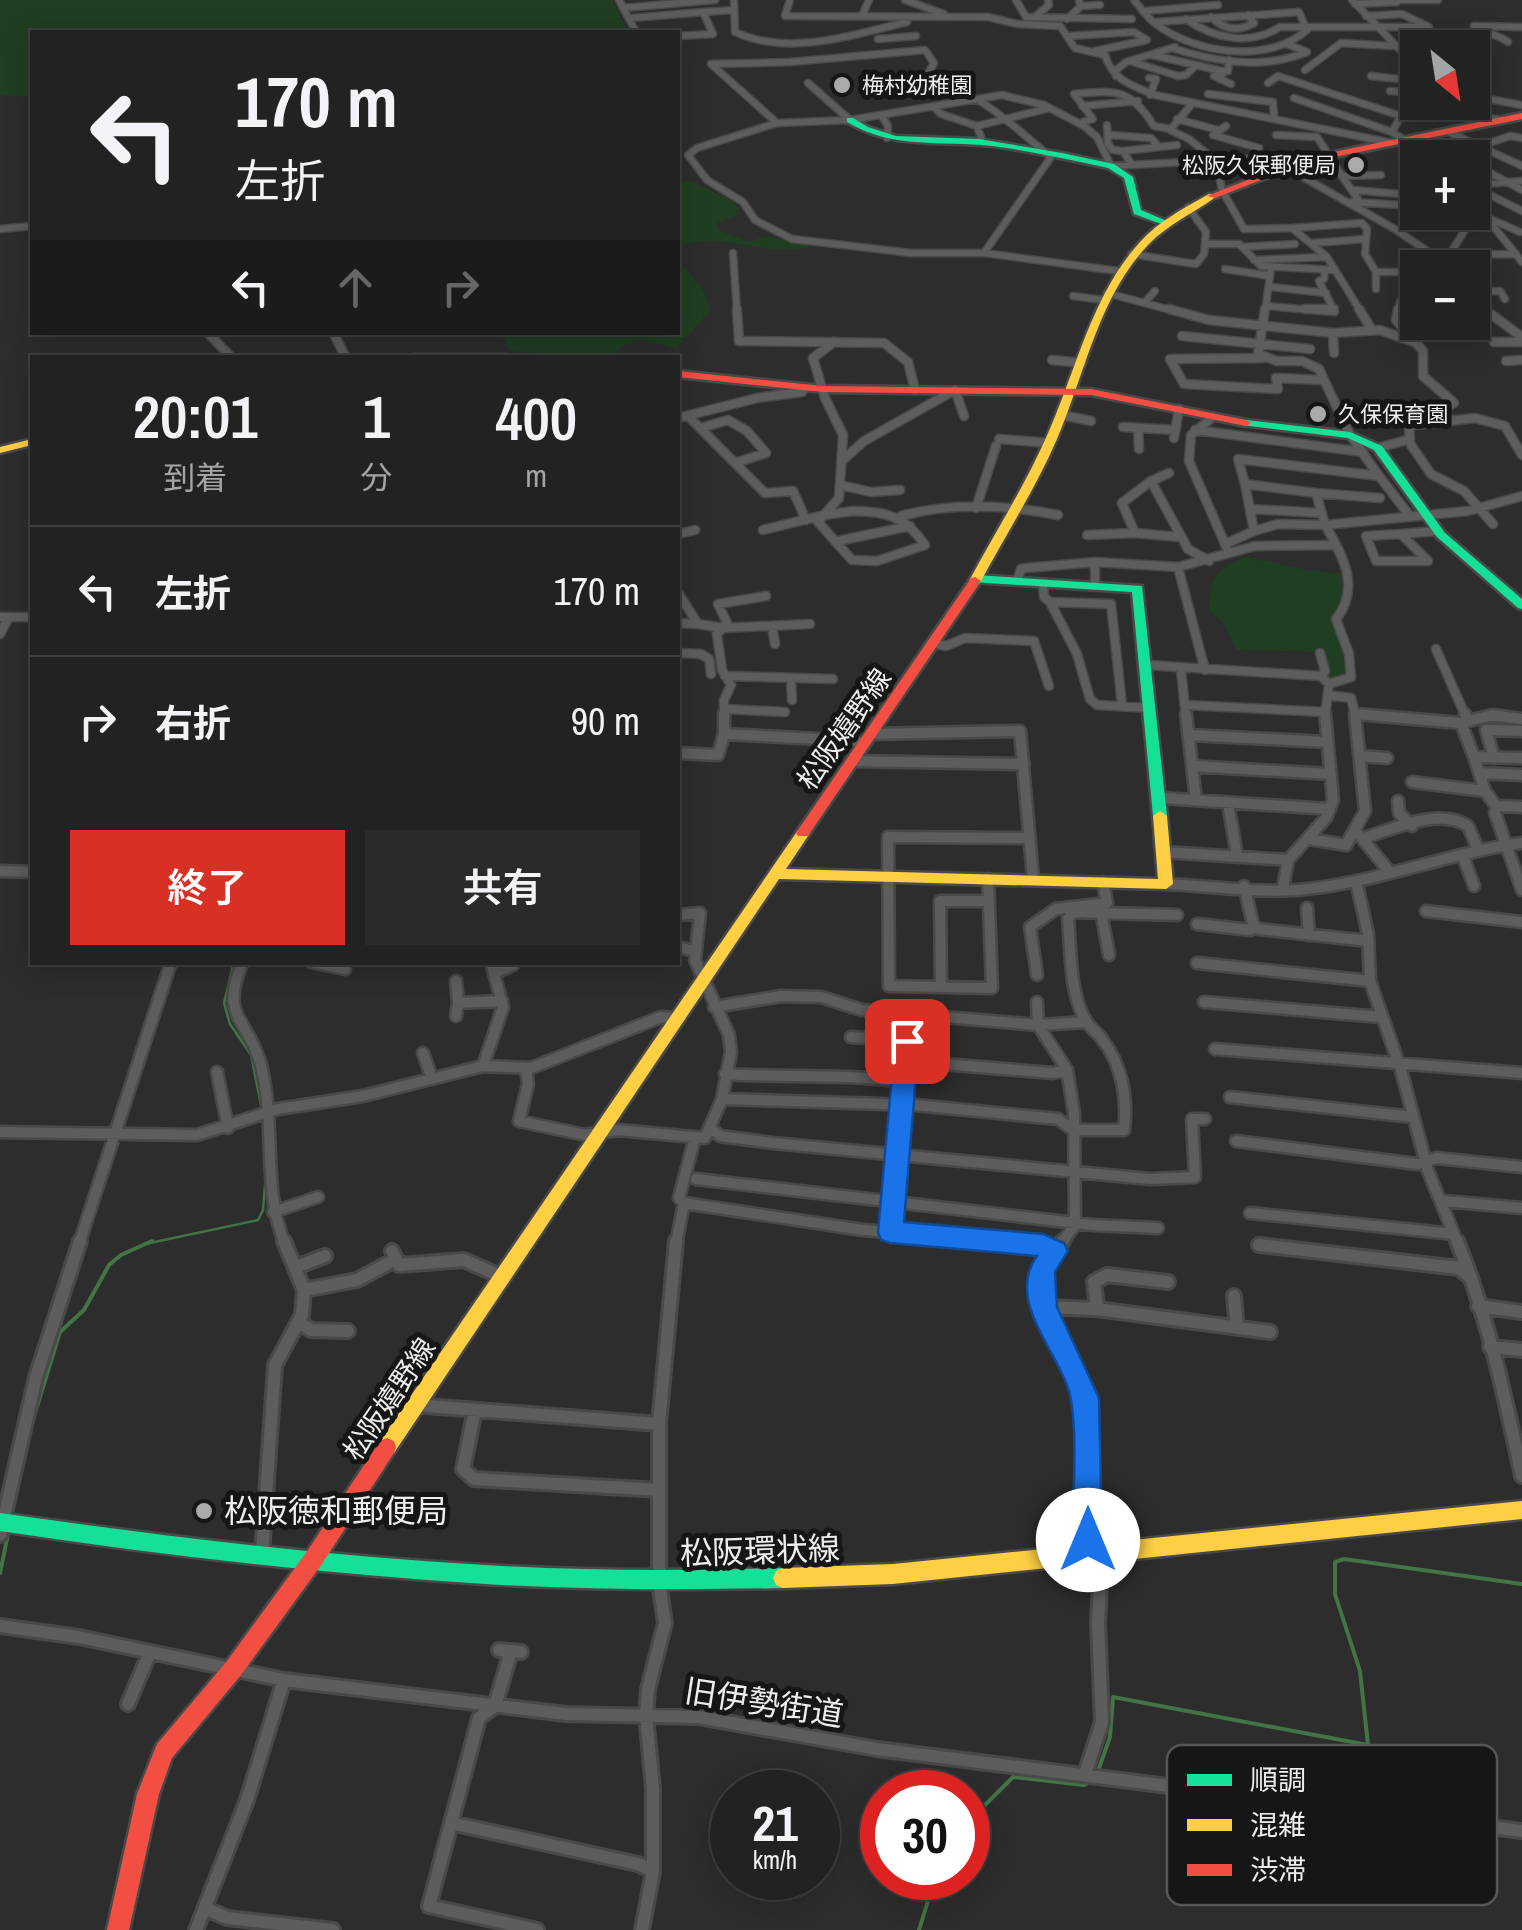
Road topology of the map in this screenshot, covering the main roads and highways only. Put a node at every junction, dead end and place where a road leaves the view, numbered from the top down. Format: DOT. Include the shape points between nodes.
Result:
graph roads {
  1 [pos="1517,115"];
  2 [pos="850,120"];
  3 [pos="1164,222"];
  4 [pos="680,374"];
  5 [pos="1070,390"];
  6 [pos="30,442"];
  7 [pos="0,450"];
  8 [pos="976,578"];
  9 [pos="1522,605"];
  10 [pos="773,874"];
  11 [pos="1522,1510"];
  12 [pos="1,1527"];
  13 [pos="315,1557"];
  14 [pos="118,1930"];
  1 -- 3 [label="main road, 松阪嬉野線" via="1410,140 1392,137 1285,167 1222,190"];
  2 -- 3 [label="main road" via="886,138 980,134 1111,166 1128,177 1137,212"];
  3 -- 5 [label="main road, 松阪嬉野線" via="1118,271"];
  4 -- 5 [label="main road" via="822,389"];
  5 -- 8 [label="main road, 松阪嬉野線" via="1050,443"];
  5 -- 9 [label="main road" via="1350,435 1370,450 1418,516"];
  6 -- 7 [label="main road"];
  8 -- 10 [label="main road, 松阪嬉野線"];
  8 -- 10 [label="main road" via="1138,589 1166,884"];
  10 -- 13 [label="main road, 松阪嬉野線"];
  11 -- 13 [label="main road, 松阪環状線" via="893,1574 659,1582 455,1574"];
  12 -- 13 [label="main road, 松阪環状線"];
  13 -- 14 [label="main road, 松阪嬉野線" via="164,1751"];
}
